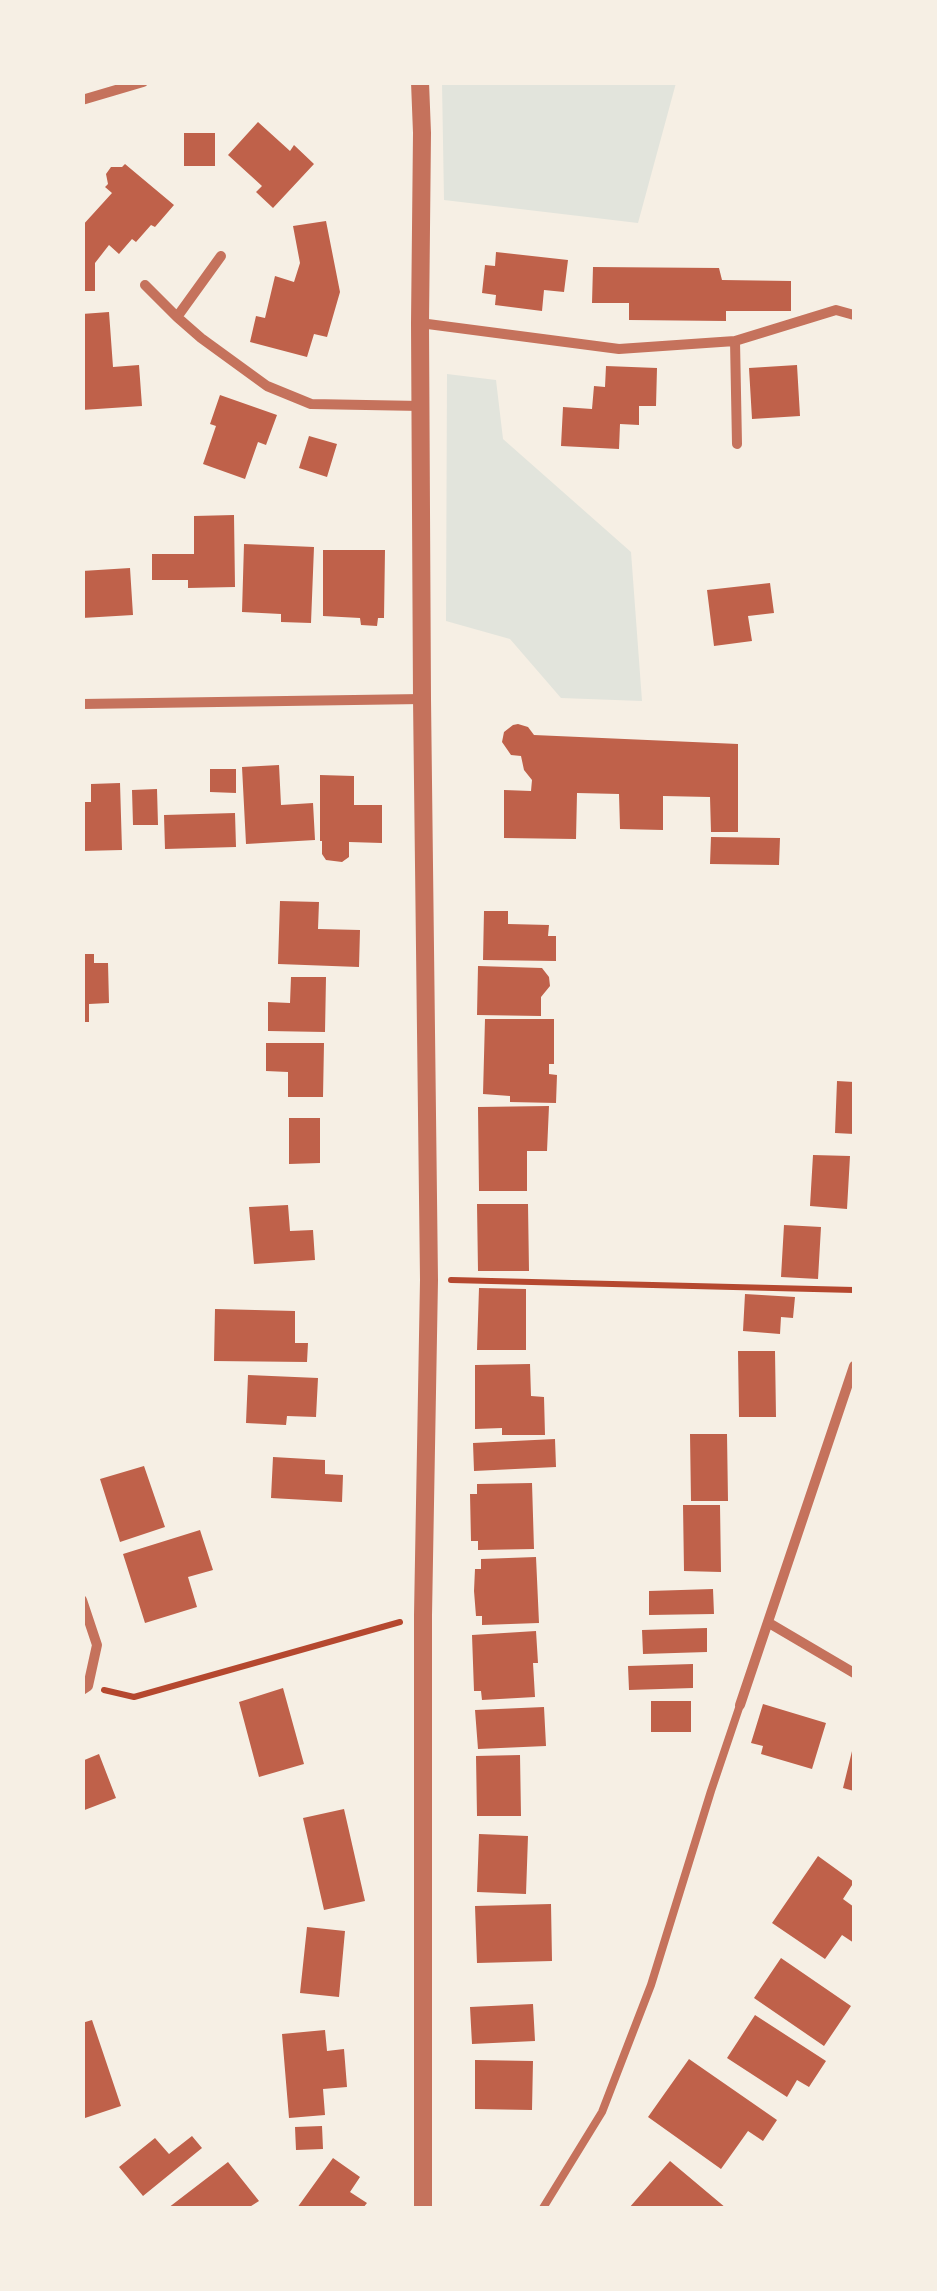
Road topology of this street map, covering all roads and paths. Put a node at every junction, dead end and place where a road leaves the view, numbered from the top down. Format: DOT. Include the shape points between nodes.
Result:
graph roads {
  1 [pos="143,82"];
  2 [pos="420,82"];
  3 [pos="82,100"];
  4 [pos="221,256"];
  5 [pos="145,285"];
  6 [pos="854,315"];
  7 [pos="177,317"];
  8 [pos="420,323"];
  9 [pos="734,340"];
  10 [pos="421,406"];
  11 [pos="737,444"];
  12 [pos="422,699"];
  13 [pos="82,704"];
  14 [pos="429,1280"];
  15 [pos="854,1290"];
  16 [pos="854,1366"];
  17 [pos="82,1600"];
  18 [pos="423,1615"];
  19 [pos="769,1623"];
  20 [pos="854,1673"];
  21 [pos="85,1688"];
  22 [pos="740,1706"];
  23 [pos="423,2208"];
  24 [pos="544,2208"];
  1 -- 3 [label="street"];
  2 -- 8 [label="street"];
  4 -- 7 [label="street"];
  5 -- 7 [label="street"];
  6 -- 9 [label="street" via="836,310"];
  7 -- 10 [label="street" via="267,386 311,404"];
  8 -- 9 [label="street" via="619,349"];
  8 -- 10 [label="street"];
  9 -- 11 [label="street"];
  10 -- 12 [label="street"];
  12 -- 13 [label="street"];
  12 -- 14 [label="street"];
  14 -- 15 [label="path"];
  14 -- 18 [label="street"];
  16 -- 19 [label="street"];
  17 -- 21 [label="street" via="98,1645"];
  18 -- 21 [label="path" via="134,1697"];
  18 -- 23 [label="street"];
  19 -- 20 [label="street"];
  19 -- 22 [label="street"];
  22 -- 24 [label="lane" via="651,1986 602,2112"];
}
